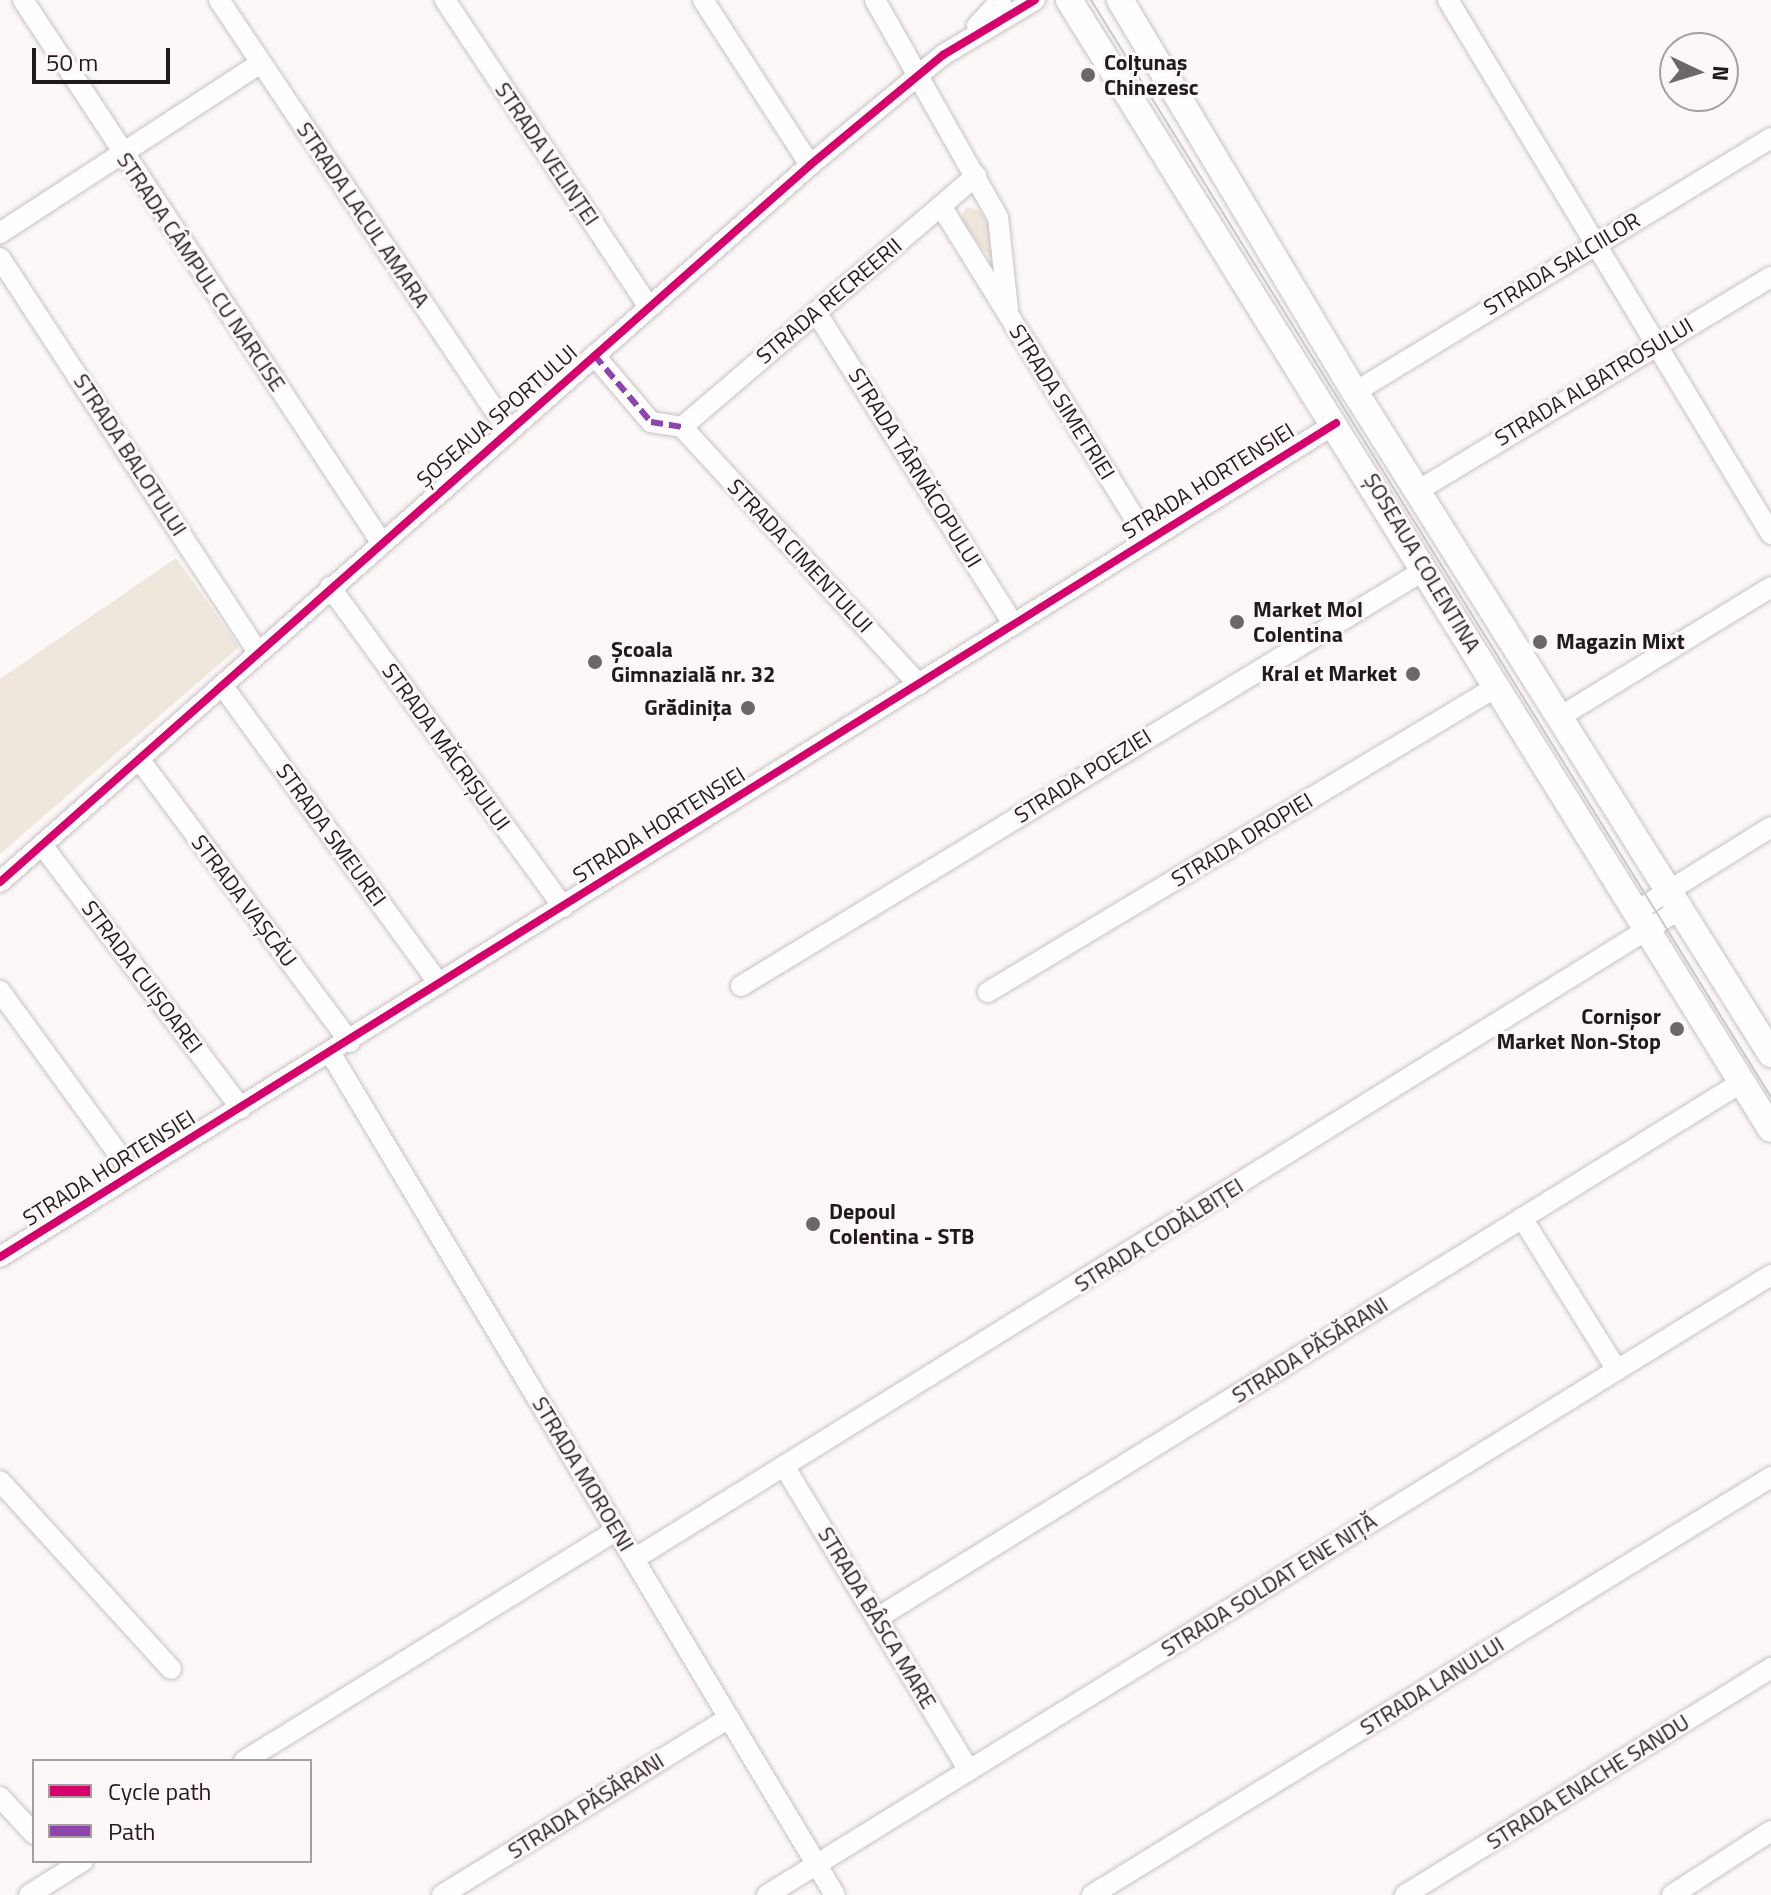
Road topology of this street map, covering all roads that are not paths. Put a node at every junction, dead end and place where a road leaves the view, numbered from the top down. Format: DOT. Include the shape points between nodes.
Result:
graph roads {
  1 [pos="23,0"];
  2 [pos="219,0"];
  3 [pos="445,0"];
  4 [pos="703,0"];
  5 [pos="875,0"];
  6 [pos="1001,0"];
  7 [pos="1035,0"];
  8 [pos="1069,0"];
  9 [pos="1120,0"];
  10 [pos="1448,0"];
  11 [pos="960,44"];
  12 [pos="261,63"];
  13 [pos="916,78"];
  14 [pos="1771,138"];
  15 [pos="122,153"];
  16 [pos="810,165"];
  17 [pos="976,176"];
  18 [pos="941,206"];
  19 [pos="0,233"];
  20 [pos="1592,245"];
  21 [pos="0,258"];
  22 [pos="1771,277"];
  23 [pos="649,307"];
  24 [pos="816,312"];
  25 [pos="1008,315"];
  26 [pos="1654,347"];
  27 [pos="594,355"];
  28 [pos="1355,392"];
  29 [pos="1336,423"];
  30 [pos="682,427"];
  31 [pos="508,430"];
  32 [pos="1419,490"];
  33 [pos="1771,534"];
  34 [pos="1148,540"];
  35 [pos="381,542"];
  36 [pos="1426,569"];
  37 [pos="330,587"];
  38 [pos="1771,587"];
  39 [pos="1014,625"];
  40 [pos="258,653"];
  41 [pos="222,685"];
  42 [pos="919,685"];
  43 [pos="1496,687"];
  44 [pos="1563,715"];
  45 [pos="139,759"];
  46 [pos="1771,827"];
  47 [pos="42,845"];
  48 [pos="0,882"];
  49 [pos="1676,898"];
  50 [pos="563,907"];
  51 [pos="1639,930"];
  52 [pos="439,984"];
  53 [pos="741,986"];
  54 [pos="0,991"];
  55 [pos="988,992"];
  56 [pos="350,1042"];
  57 [pos="331,1054"];
  58 [pos="1771,1054"];
  59 [pos="1742,1082"];
  60 [pos="241,1108"];
  61 [pos="1771,1129"];
  62 [pos="133,1174"];
  63 [pos="1522,1218"];
  64 [pos="0,1257"];
  65 [pos="1771,1275"];
  66 [pos="1617,1370"];
  67 [pos="784,1466"];
  68 [pos="1771,1477"];
  69 [pos="0,1481"];
  70 [pos="617,1530"];
  71 [pos="634,1559"];
  72 [pos="879,1617"];
  73 [pos="1771,1668"];
  74 [pos="171,1669"];
  75 [pos="729,1718"];
  76 [pos="247,1759"];
  77 [pos="969,1770"];
  78 [pos="0,1797"];
  79 [pos="1771,1831"];
  80 [pos="32,1832"];
  81 [pos="69,1864"];
  82 [pos="817,1864"];
  83 [pos="29,1895"];
  84 [pos="442,1895"];
  85 [pos="767,1895"];
  86 [pos="835,1895"];
  87 [pos="1092,1895"];
  88 [pos="1405,1895"];
  89 [pos="1672,1895"];
  1 -- 15 [label="street, STRADA CÂMPUL CU NARCISE"];
  2 -- 12 [label="street, STRADA LACUL AMARA"];
  3 -- 23 [label="street, STRADA VELINȚEI"];
  4 -- 16 [label="street"];
  5 -- 13 [label="street, STRADA SIMETRIEI"];
  6 -- 11 [label="street, ȘOSEAUA SPORTULUI"];
  7 -- 11 [label="street, ȘOSEAUA SPORTULUI"];
  8 -- 29 [label="main road, ȘOSEAUA COLENTINA"];
  9 -- 28 [label="main road, ȘOSEAUA COLENTINA"];
  10 -- 20 [label="street"];
  11 -- 13 [label="street, ȘOSEAUA SPORTULUI"];
  12 -- 15 [label="street"];
  12 -- 31 [label="street, STRADA LACUL AMARA"];
  13 -- 16 [label="street, ȘOSEAUA SPORTULUI"];
  13 -- 17 [label="street, STRADA SIMETRIEI"];
  14 -- 20 [label="street, STRADA SALCIILOR"];
  15 -- 19 [label="street"];
  15 -- 35 [label="street, STRADA CÂMPUL CU NARCISE"];
  16 -- 23 [label="street, ȘOSEAUA SPORTULUI"];
  17 -- 18 [label="street, STRADA RECREERII"];
  17 -- 25 [label="street, STRADA SIMETRIEI" via="1002,229"];
  18 -- 24 [label="street, STRADA RECREERII"];
  18 -- 25 [label="street"];
  20 -- 26 [label="street"];
  20 -- 28 [label="street, STRADA SALCIILOR"];
  21 -- 40 [label="street, STRADA BALOTULUI"];
  22 -- 26 [label="street, STRADA ALBATROSULUI"];
  23 -- 27 [label="street, ȘOSEAUA SPORTULUI"];
  24 -- 30 [label="street, STRADA RECREERII"];
  24 -- 39 [label="street, STRADA TÂRNĂCOPULUI"];
  25 -- 34 [label="street, STRADA SIMETRIEI"];
  26 -- 32 [label="street, STRADA ALBATROSULUI"];
  26 -- 33 [label="street"];
  27 -- 30 [label="street" via="651,422"];
  27 -- 31 [label="street, ȘOSEAUA SPORTULUI"];
  28 -- 32 [label="main road, ȘOSEAUA COLENTINA"];
  29 -- 34 [label="street, STRADA HORTENSIEI"];
  29 -- 36 [label="main road, ȘOSEAUA COLENTINA"];
  30 -- 42 [label="street, STRADA CIMENTULUI"];
  31 -- 35 [label="street, ȘOSEAUA SPORTULUI"];
  32 -- 44 [label="main road, ȘOSEAUA COLENTINA"];
  34 -- 39 [label="street, STRADA HORTENSIEI"];
  35 -- 37 [label="street, ȘOSEAUA SPORTULUI"];
  36 -- 43 [label="main road, ȘOSEAUA COLENTINA"];
  36 -- 53 [label="street, STRADA POEZIEI"];
  37 -- 40 [label="street, ȘOSEAUA SPORTULUI"];
  37 -- 50 [label="street, STRADA MĂCRIȘULUI"];
  38 -- 44 [label="street"];
  39 -- 42 [label="street, STRADA HORTENSIEI"];
  40 -- 41 [label="street, ȘOSEAUA SPORTULUI"];
  41 -- 45 [label="street, ȘOSEAUA SPORTULUI"];
  41 -- 52 [label="street, STRADA SMEUREI"];
  42 -- 50 [label="street, STRADA HORTENSIEI"];
  43 -- 51 [label="main road, ȘOSEAUA COLENTINA"];
  43 -- 55 [label="street, STRADA DROPIEI"];
  44 -- 49 [label="main road, ȘOSEAUA COLENTINA"];
  45 -- 47 [label="street, ȘOSEAUA SPORTULUI"];
  45 -- 56 [label="street, STRADA VAȘCĂU"];
  46 -- 49 [label="street, STRADA CODĂLBIȚEI"];
  47 -- 48 [label="street, ȘOSEAUA SPORTULUI"];
  47 -- 60 [label="street, STRADA CUIȘOAREI"];
  49 -- 51 [label="street, STRADA CODĂLBIȚEI"];
  49 -- 58 [label="main road, ȘOSEAUA COLENTINA"];
  50 -- 52 [label="street, STRADA HORTENSIEI"];
  51 -- 59 [label="main road, ȘOSEAUA COLENTINA"];
  51 -- 67 [label="street, STRADA CODĂLBIȚEI"];
  52 -- 56 [label="street, STRADA HORTENSIEI"];
  54 -- 62 [label="street"];
  56 -- 57 [label="street, STRADA HORTENSIEI"];
  57 -- 60 [label="street, STRADA HORTENSIEI"];
  57 -- 70 [label="street, STRADA MOROENI"];
  59 -- 61 [label="main road, ȘOSEAUA COLENTINA"];
  59 -- 63 [label="street, STRADA PĂSĂRANI"];
  60 -- 62 [label="street, STRADA HORTENSIEI"];
  62 -- 64 [label="street, STRADA HORTENSIEI"];
  63 -- 66 [label="street"];
  63 -- 72 [label="street, STRADA PĂSĂRANI"];
  65 -- 66 [label="street, STRADA SOLDAT ENE NIȚĂ"];
  66 -- 77 [label="street, STRADA SOLDAT ENE NIȚĂ"];
  67 -- 71 [label="street, STRADA CODĂLBIȚEI"];
  67 -- 72 [label="street, STRADA BÂSCA MARE"];
  68 -- 87 [label="street, STRADA LANULUI"];
  69 -- 74 [label="street"];
  70 -- 71 [label="street, STRADA MOROENI"];
  70 -- 76 [label="street"];
  71 -- 75 [label="street, STRADA MOROENI"];
  72 -- 77 [label="street, STRADA BÂSCA MARE"];
  73 -- 88 [label="street, STRADA ENACHE SANDU"];
  75 -- 82 [label="street, STRADA MOROENI"];
  75 -- 84 [label="street, STRADA PĂSĂRANI"];
  77 -- 82 [label="street, STRADA SOLDAT ENE NIȚĂ"];
  78 -- 80 [label="street"];
  79 -- 89 [label="street"];
  81 -- 83 [label="street"];
  82 -- 85 [label="street, STRADA SOLDAT ENE NIȚĂ"];
  82 -- 86 [label="street, STRADA MOROENI"];
}
